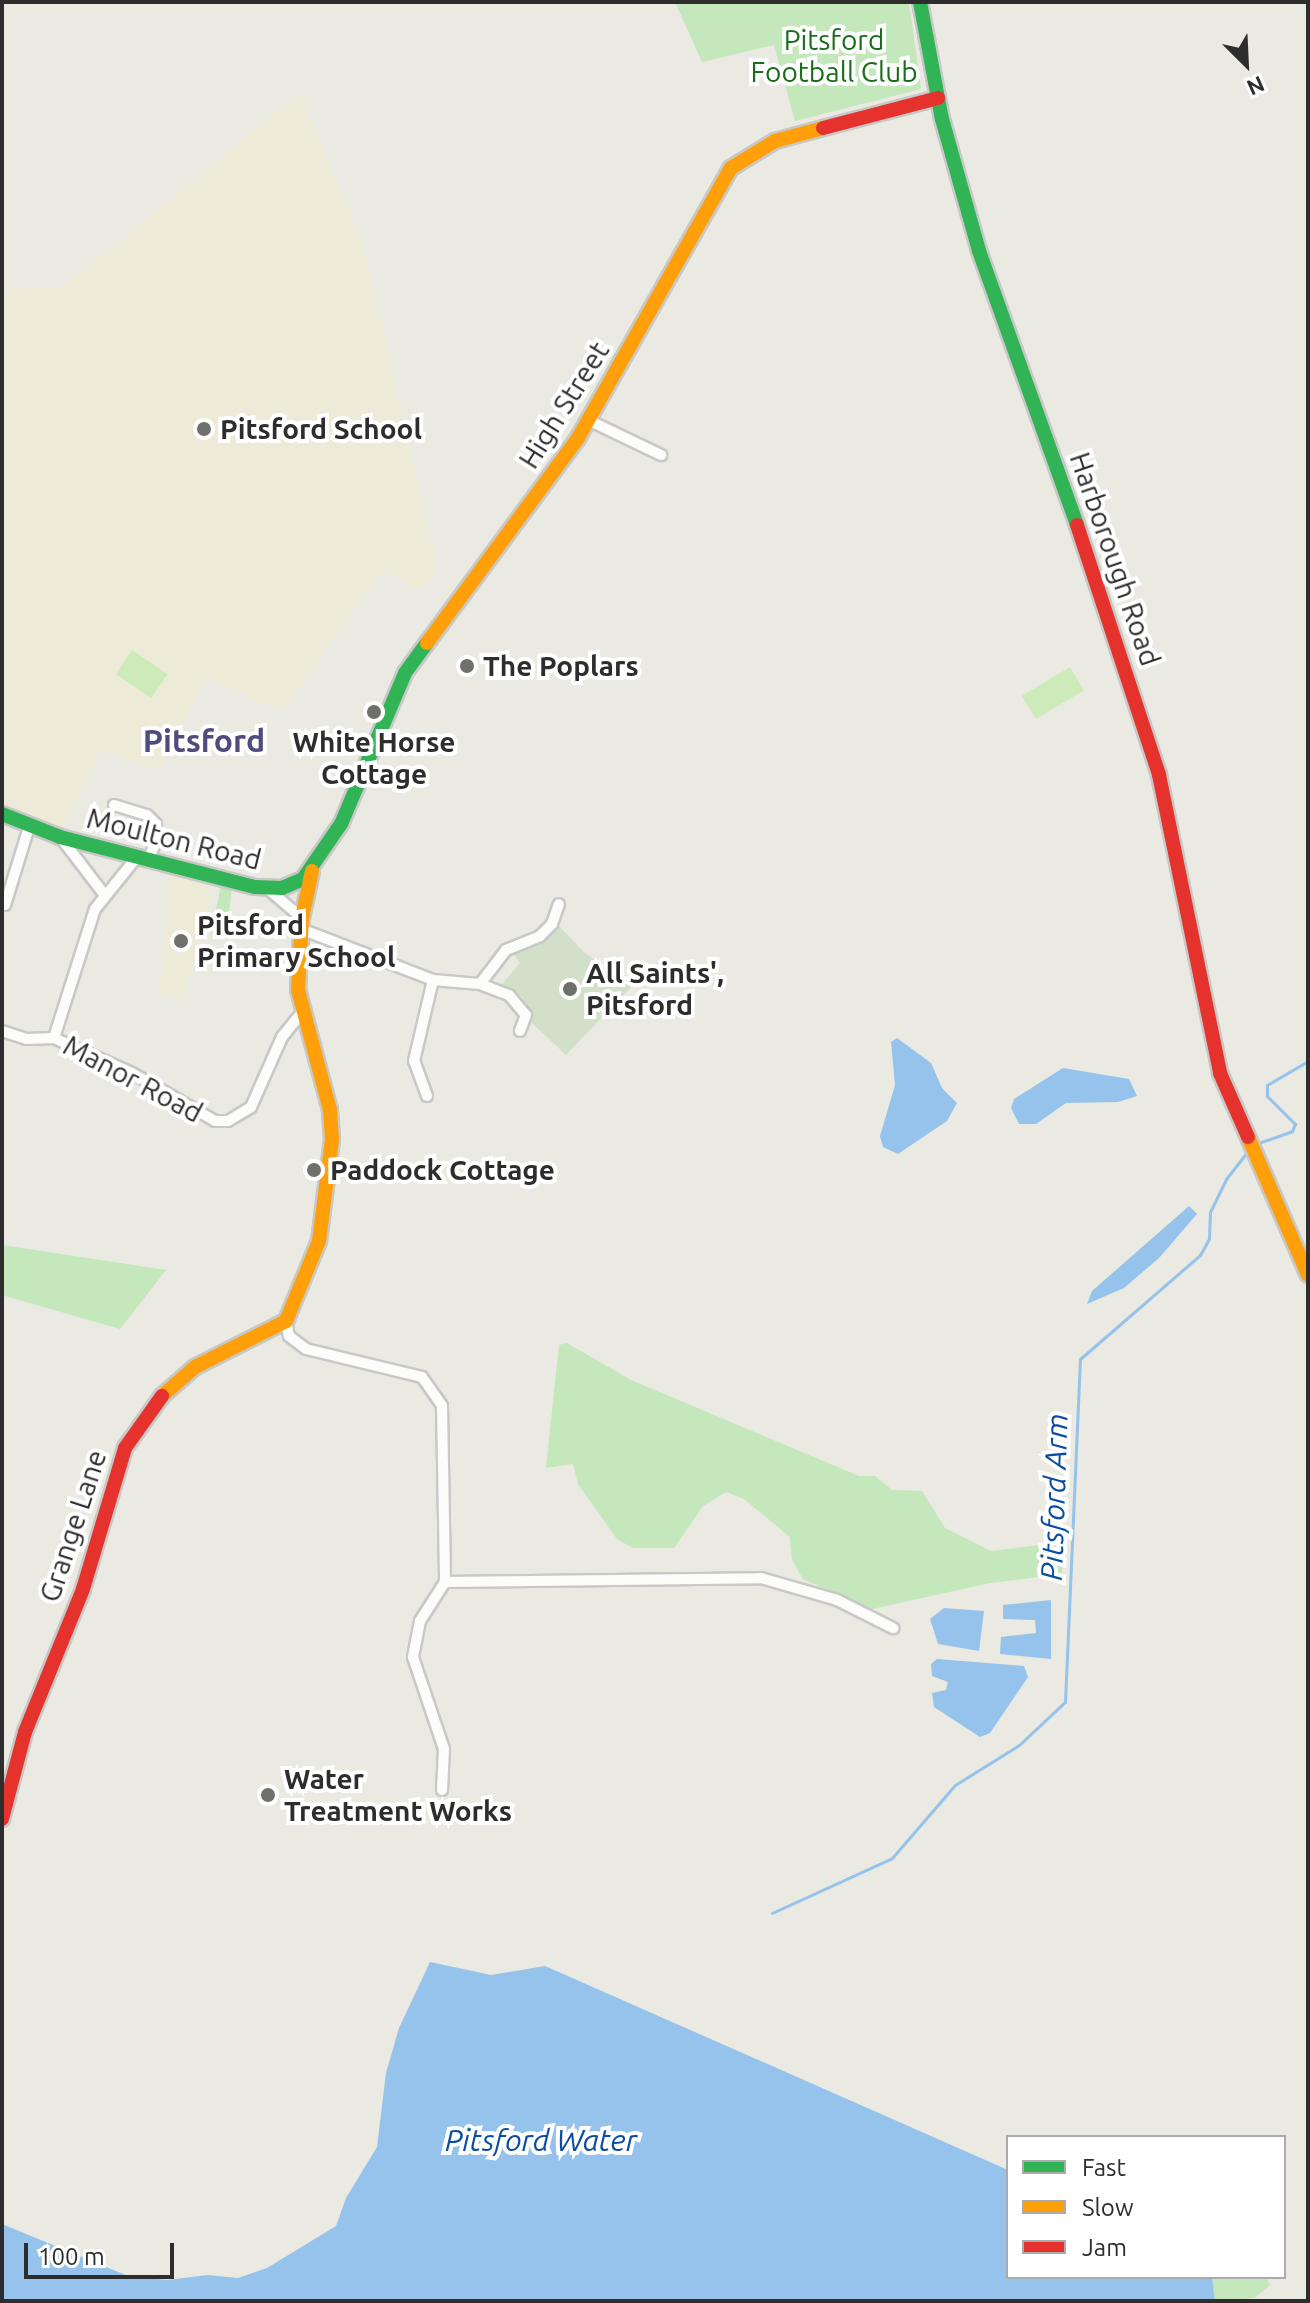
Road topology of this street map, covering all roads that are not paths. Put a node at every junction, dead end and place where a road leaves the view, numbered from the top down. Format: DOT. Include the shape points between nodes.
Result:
graph roads {
  1 [pos="920,2"];
  2 [pos="938,98"];
  3 [pos="590,421"];
  4 [pos="661,455"];
  5 [pos="114,805"];
  6 [pos="2,814"];
  7 [pos="29,827"];
  8 [pos="60,837"];
  9 [pos="324,854"];
  10 [pos="142,859"];
  11 [pos="312,871"];
  12 [pos="268,889"];
  13 [pos="103,893"];
  14 [pos="559,904"];
  15 [pos="5,905"];
  16 [pos="302,924"];
  17 [pos="433,980"];
  18 [pos="480,984"];
  19 [pos="302,1012"];
  20 [pos="2,1031"];
  21 [pos="520,1031"];
  22 [pos="54,1038"];
  23 [pos="427,1096"];
  24 [pos="1308,1275"];
  25 [pos="286,1321"];
  26 [pos="445,1582"];
  27 [pos="893,1628"];
  28 [pos="442,1790"];
  29 [pos="2,1819"];
  1 -- 2 [label="main road, Harborough Road"];
  2 -- 3 [label="main road, High Street" via="775,141 738,162 716,189"];
  2 -- 24 [label="main road, Harborough Road" via="1000,317 1079,530 1159,775 1210,1038 1245,1136"];
  3 -- 4 [label="street"];
  3 -- 9 [label="main road, High Street" via="405,673 360,784"];
  5 -- 10 [label="street" via="147,815 156,824 157,839"];
  6 -- 7 [label="main road, Moulton Road"];
  7 -- 8 [label="main road, Moulton Road"];
  7 -- 15 [label="street"];
  8 -- 10 [label="main road, Moulton Road"];
  8 -- 13 [label="street"];
  9 -- 11 [label="main road, Moulton Road"];
  10 -- 12 [label="main road, Moulton Road"];
  10 -- 13 [label="street, Manor Road"];
  11 -- 12 [label="main road, Moulton Road" via="293,885"];
  11 -- 16 [label="main road"];
  12 -- 16 [label="street"];
  13 -- 22 [label="street, Manor Road"];
  14 -- 18 [label="street" via="552,924 540,936 506,950"];
  16 -- 17 [label="street"];
  16 -- 19 [label="main road"];
  17 -- 18 [label="street"];
  17 -- 23 [label="street" via="414,1061"];
  18 -- 21 [label="street" via="509,995 526,1015"];
  19 -- 22 [label="street, Manor Road" via="282,1037 251,1107 228,1121 215,1121 132,1073"];
  19 -- 25 [label="main road" via="325,1083 332,1139 319,1241"];
  20 -- 22 [label="street" via="26,1039"];
  25 -- 26 [label="street" via="289,1336 306,1349 408,1372 422,1377 438,1396 444,1431"];
  25 -- 29 [label="main road, Grange Lane" via="169,1386 125,1448 83,1589 25,1732"];
  26 -- 27 [label="street" via="761,1578 837,1600"];
  26 -- 28 [label="street" via="420,1621 413,1657 444,1749"];
}
